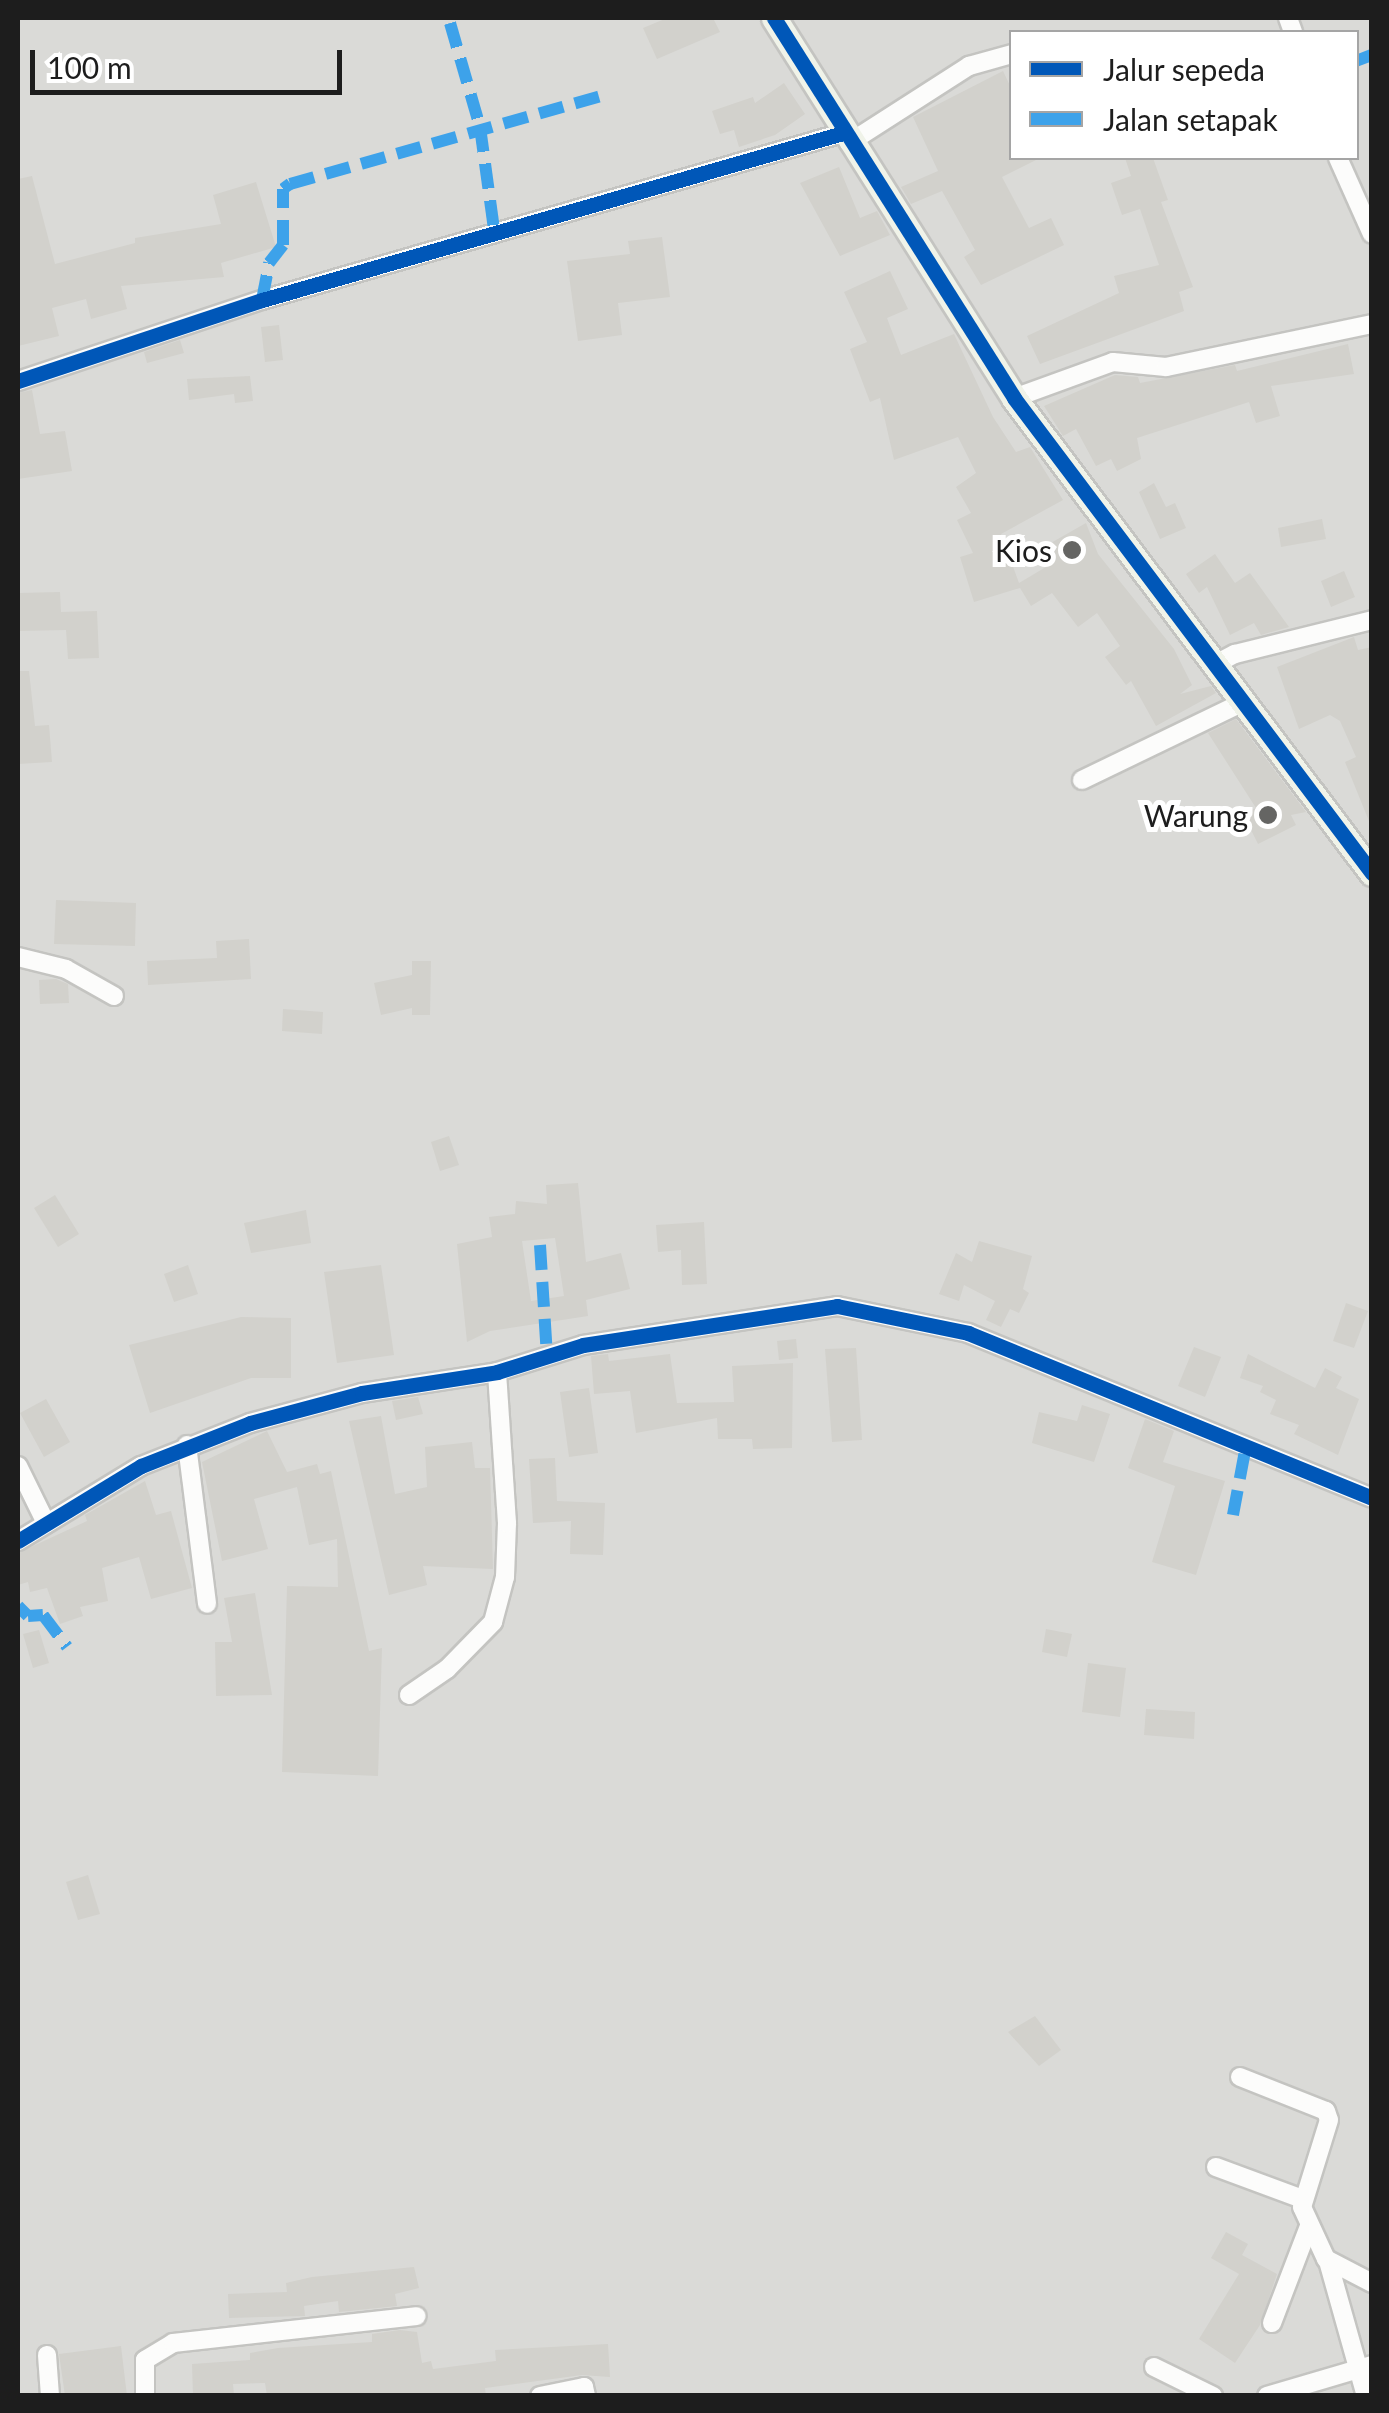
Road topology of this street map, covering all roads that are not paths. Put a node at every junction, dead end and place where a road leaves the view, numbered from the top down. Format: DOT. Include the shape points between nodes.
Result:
graph roads {
  1 [pos="774,18"];
  2 [pos="1009,55"];
  3 [pos="854,136"];
  4 [pos="1339,160"];
  5 [pos="1372,234"];
  6 [pos="1372,324"];
  7 [pos="18,381"];
  8 [pos="1014,398"];
  9 [pos="1372,620"];
  10 [pos="1224,661"];
  11 [pos="1241,703"];
  12 [pos="1082,780"];
  13 [pos="1372,873"];
  14 [pos="18,958"];
  15 [pos="114,996"];
  16 [pos="497,1372"];
  17 [pos="187,1445"];
  18 [pos="18,1466"];
  19 [pos="1372,1498"];
  20 [pos="46,1523"];
  21 [pos="18,1541"];
  22 [pos="207,1604"];
  23 [pos="409,1695"];
  24 [pos="1240,2077"];
  25 [pos="1216,2168"];
  26 [pos="1300,2198"];
  27 [pos="1309,2226"];
  28 [pos="1328,2261"];
  29 [pos="1372,2282"];
  30 [pos="418,2316"];
  31 [pos="1272,2323"];
  32 [pos="47,2356"];
  33 [pos="1154,2367"];
  34 [pos="1364,2367"];
  35 [pos="1270,2395"];
  36 [pos="50,2396"];
  37 [pos="145,2396"];
  38 [pos="540,2396"];
  39 [pos="586,2396"];
  40 [pos="1212,2396"];
  41 [pos="1366,2396"];
  1 -- 3 [label="street"];
  2 -- 3 [label="street" via="969,66"];
  3 -- 7 [label="street" via="262,300"];
  3 -- 8 [label="street"];
  4 -- 5 [label="street"];
  6 -- 8 [label="street" via="1166,367 1113,362"];
  8 -- 10 [label="street"];
  9 -- 10 [label="street"];
  10 -- 11 [label="street"];
  11 -- 12 [label="street"];
  11 -- 13 [label="street"];
  14 -- 15 [label="street" via="66,969"];
  16 -- 17 [label="street" via="362,1393"];
  16 -- 19 [label="street" via="582,1345 837,1306 883,1312 968,1333"];
  16 -- 23 [label="street" via="507,1523 505,1577 493,1622"];
  17 -- 20 [label="street"];
  17 -- 22 [label="street"];
  18 -- 20 [label="street"];
  20 -- 21 [label="street"];
  24 -- 26 [label="street" via="1329,2116"];
  25 -- 26 [label="street"];
  26 -- 27 [label="street"];
  27 -- 28 [label="street"];
  27 -- 31 [label="street"];
  28 -- 29 [label="street"];
  28 -- 34 [label="street"];
  30 -- 37 [label="street" via="172,2343 144,2360"];
  32 -- 36 [label="street"];
  33 -- 40 [label="street"];
  34 -- 35 [label="street"];
  34 -- 41 [label="street"];
  38 -- 39 [label="street" via="584,2387"];
}
